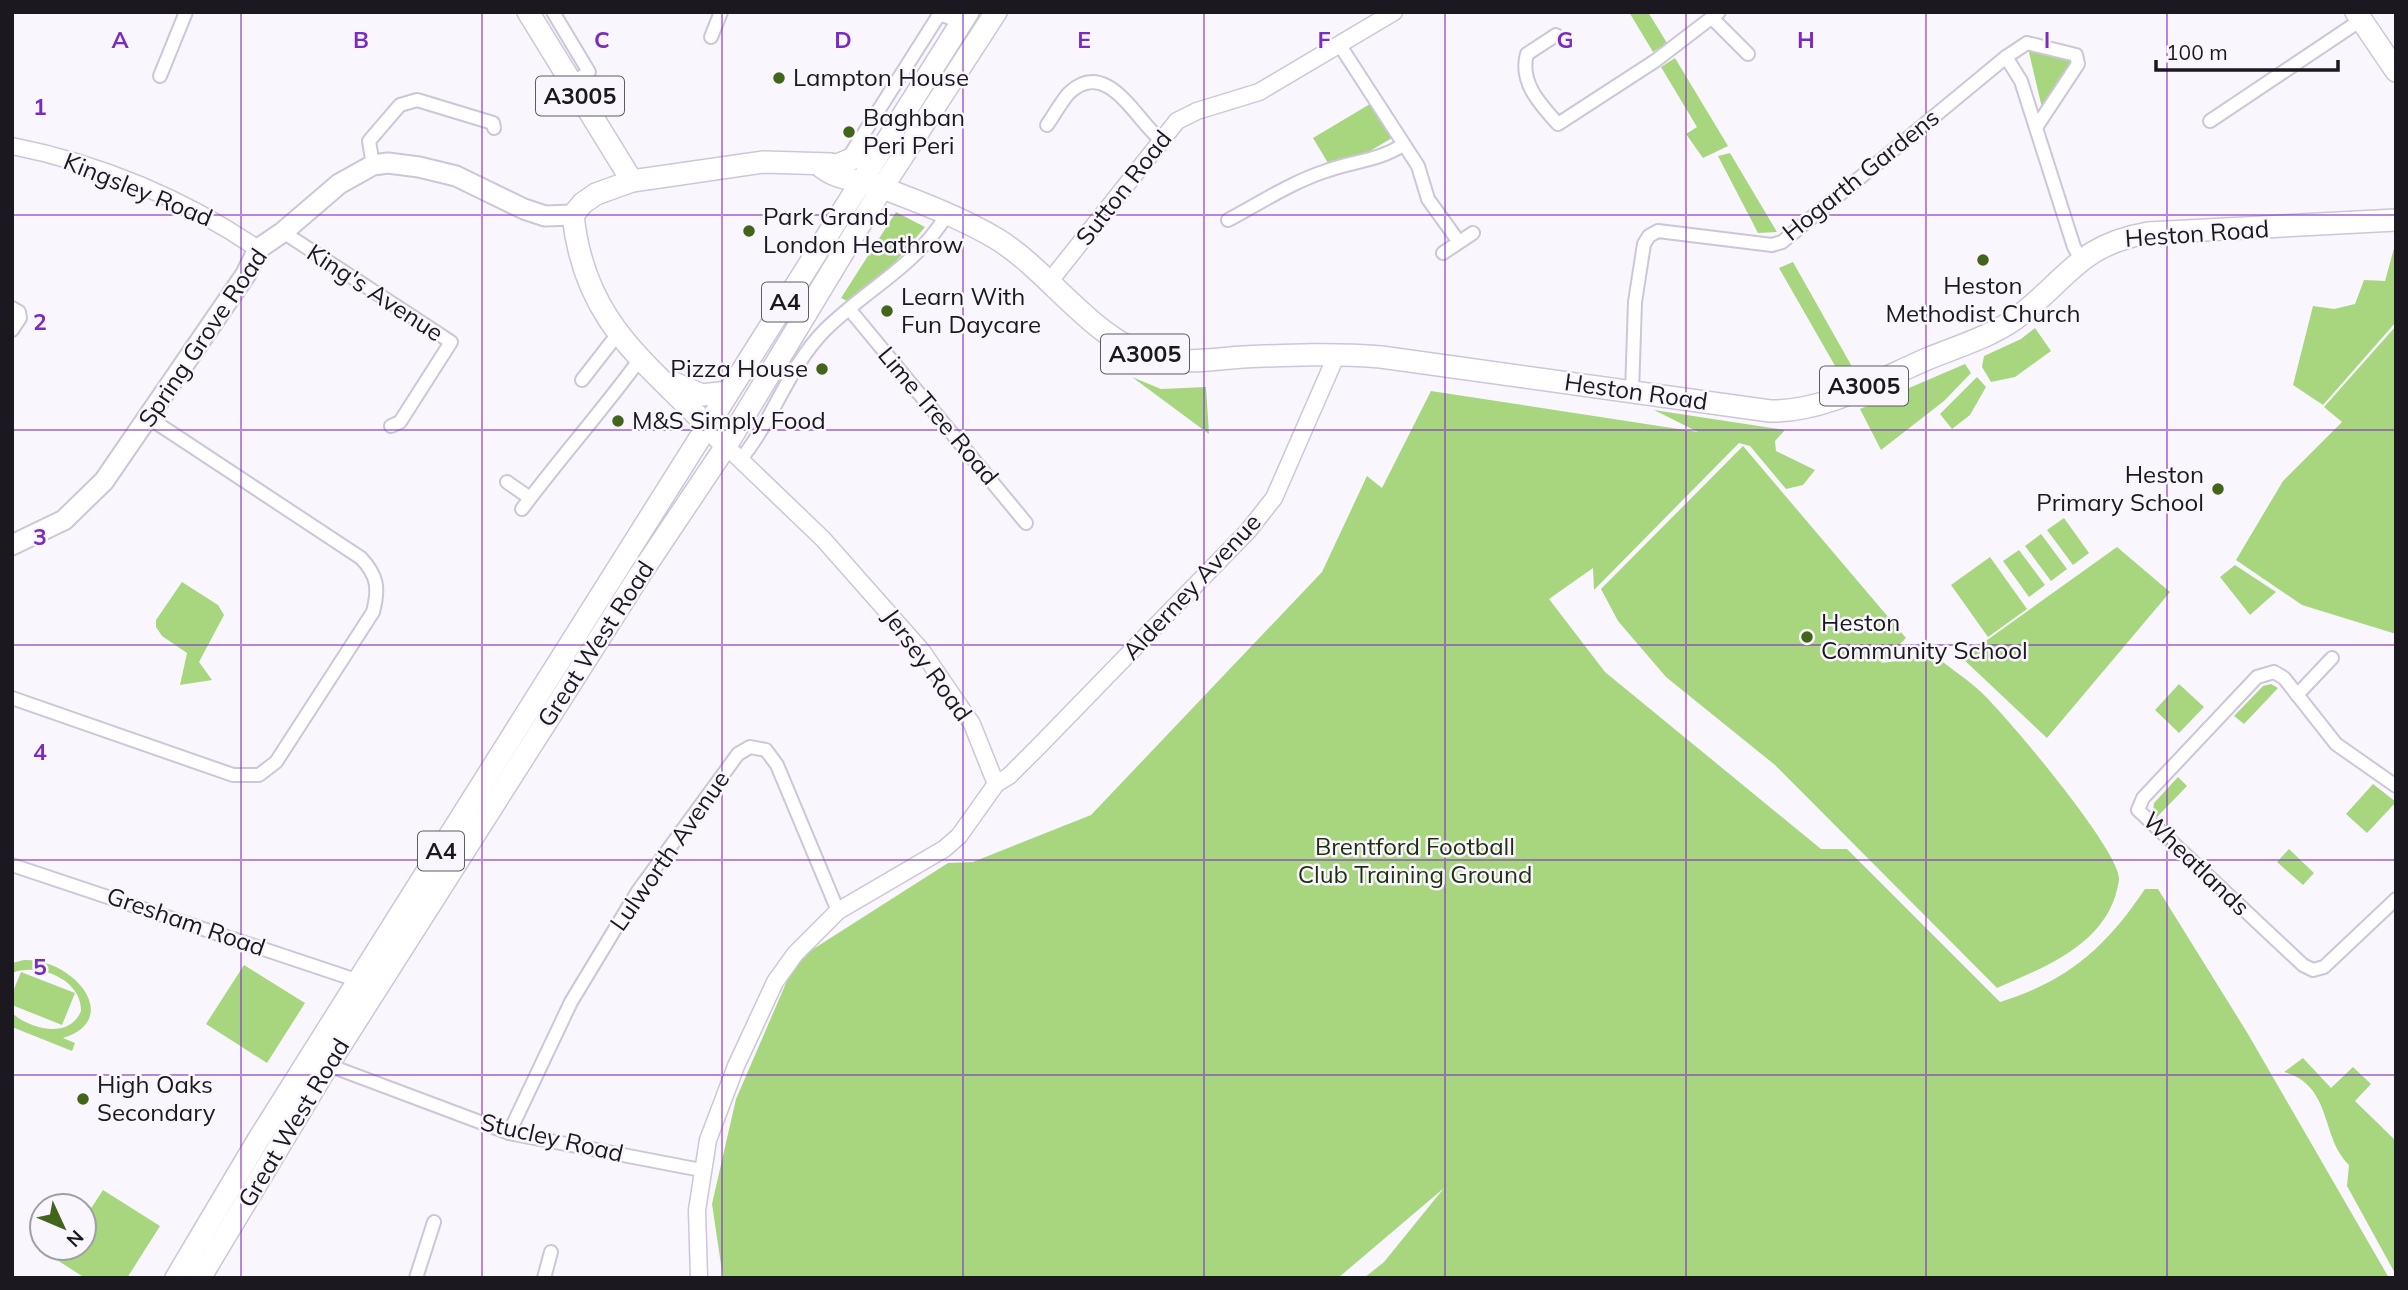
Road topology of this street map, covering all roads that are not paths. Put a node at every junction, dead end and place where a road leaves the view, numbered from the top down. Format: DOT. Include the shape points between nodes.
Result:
graph roads {
  1 [pos="186,12"];
  2 [pos="528,12"];
  3 [pos="553,12"];
  4 [pos="721,12"];
  5 [pos="996,12"];
  6 [pos="1385,14"];
  7 [pos="1715,15"];
  8 [pos="2359,16"];
  9 [pos="959,17"];
  10 [pos="1556,35"];
  11 [pos="711,37"];
  12 [pos="1339,44"];
  13 [pos="1748,54"];
  14 [pos="2006,57"];
  15 [pos="2396,71"];
  16 [pos="160,76"];
  17 [pos="572,83"];
  18 [pos="2210,121"];
  19 [pos="1047,125"];
  20 [pos="2037,126"];
  21 [pos="494,128"];
  22 [pos="1160,139"];
  23 [pos="886,145"];
  24 [pos="1403,145"];
  25 [pos="12,146"];
  26 [pos="834,163"];
  27 [pos="373,165"];
  28 [pos="632,181"];
  29 [pos="873,185"];
  30 [pos="573,215"];
  31 [pos="946,216"];
  32 [pos="1228,220"];
  33 [pos="2396,220"];
  34 [pos="283,232"];
  35 [pos="1473,233"];
  36 [pos="1459,243"];
  37 [pos="258,248"];
  38 [pos="1443,253"];
  39 [pos="2081,259"];
  40 [pos="1050,281"];
  41 [pos="12,308"];
  42 [pos="850,310"];
  43 [pos="12,330"];
  44 [pos="617,335"];
  45 [pos="795,345"];
  46 [pos="1337,354"];
  47 [pos="640,359"];
  48 [pos="662,378"];
  49 [pos="582,380"];
  50 [pos="728,392"];
  51 [pos="1632,392"];
  52 [pos="149,418"];
  53 [pos="391,426"];
  54 [pos="709,427"];
  55 [pos="733,453"];
  56 [pos="507,482"];
  57 [pos="530,498"];
  58 [pos="522,509"];
  59 [pos="1026,523"];
  60 [pos="12,545"];
  61 [pos="2332,657"];
  62 [pos="2298,695"];
  63 [pos="12,698"];
  64 [pos="996,784"];
  65 [pos="2396,786"];
  66 [pos="12,865"];
  67 [pos="2396,899"];
  68 [pos="838,911"];
  69 [pos="359,981"];
  70 [pos="328,1065"];
  71 [pos="509,1133"];
  72 [pos="701,1170"];
  73 [pos="434,1222"];
  74 [pos="551,1252"];
  75 [pos="176,1278"];
  76 [pos="200,1278"];
  77 [pos="416,1278"];
  78 [pos="544,1278"];
  79 [pos="699,1278"];
  1 -- 16 [label="street"];
  2 -- 17 [label="main road, A3005"];
  3 -- 17 [label="street" via="589,72"];
  4 -- 11 [label="street"];
  5 -- 29 [label="main road, Great West Road / A4"];
  6 -- 12 [label="street, Sutton Road"];
  7 -- 10 [label="street" via="1655,61 1558,124 1524,73 1527,54"];
  7 -- 13 [label="street"];
  8 -- 15 [label="main road"];
  8 -- 18 [label="street"];
  9 -- 23 [label="main road, Great West Road / A4"];
  9 -- 26 [label="street, Great West Road" via="937,18"];
  12 -- 22 [label="street, Sutton Road" via="1259,92 1183,117"];
  12 -- 24 [label="street"];
  14 -- 20 [label="street" via="2021,81"];
  14 -- 20 [label="street, Hogarth Gardens" via="2027,43 2076,55 2078,64"];
  14 -- 51 [label="street, Hogarth Gardens" via="1782,242 1658,232 1649,236 1635,302"];
  17 -- 28 [label="main road, A3005"];
  19 -- 22 [label="street" via="1070,93 1079,87 1106,84"];
  20 -- 39 [label="street"];
  21 -- 27 [label="street" via="493,123 417,100 400,105 369,141"];
  22 -- 40 [label="street, Sutton Road"];
  23 -- 26 [label="main road"];
  23 -- 29 [label="main road, Great West Road / A4"];
  24 -- 32 [label="street" via="1366,163 1307,178"];
  24 -- 36 [label="street" via="1418,166 1428,199"];
  25 -- 37 [label="street, Kingsley Road" via="85,165 185,205"];
  26 -- 28 [label="main road, A3005" via="764,162"];
  26 -- 29 [label="main road, A3005"];
  27 -- 30 [label="main road" via="419,167 456,176 524,209 545,216"];
  27 -- 34 [label="main road, Spring Grove Road" via="339,184"];
  28 -- 30 [label="main road, A3005" via="596,194"];
  29 -- 31 [label="main road, Heston Road / A3005"];
  29 -- 45 [label="main road, Great West Road / A4"];
  29 -- 50 [label="main road, Great West Road / A4"];
  30 -- 44 [label="main road, Jersey Road" via="576,243 594,298"];
  31 -- 40 [label="main road, Heston Road / A3005" via="995,238"];
  31 -- 42 [label="street" via="901,268"];
  33 -- 39 [label="main road, Heston Road / A3005" via="2148,233 2108,243"];
  34 -- 37 [label="main road, Spring Grove Road"];
  34 -- 53 [label="street, King's Avenue" via="451,342 400,422"];
  35 -- 36 [label="street"];
  36 -- 38 [label="street"];
  37 -- 52 [label="main road, Spring Grove Road" via="246,274"];
  39 -- 51 [label="main road, Heston Road / A3005" via="2008,324 1814,405 1758,410"];
  40 -- 46 [label="main road, Heston Road / A3005" via="1108,334 1150,356 1195,360"];
  41 -- 43 [label="street" via="20,318"];
  42 -- 45 [label="street"];
  42 -- 59 [label="street, Lime Tree Road"];
  44 -- 47 [label="main road, Jersey Road"];
  44 -- 49 [label="street"];
  45 -- 54 [label="main road" via="759,372 722,423"];
  45 -- 55 [label="main road, Great West Road / A4"];
  46 -- 51 [label="main road, Heston Road / A3005" via="1427,362"];
  46 -- 64 [label="street, Alderney Avenue" via="1295,456 1261,515 1042,743"];
  47 -- 48 [label="main road, Jersey Road"];
  47 -- 57 [label="street"];
  48 -- 50 [label="main road" via="702,395"];
  48 -- 54 [label="main road, Jersey Road"];
  50 -- 54 [label="main road, Great West Road / A4"];
  52 -- 60 [label="main road, Spring Grove Road" via="84,503 41,533"];
  52 -- 63 [label="street" via="361,558 374,572 378,586 373,612 276,762 260,775 233,775"];
  54 -- 55 [label="main road, Jersey Road"];
  54 -- 69 [label="main road, Great West Road / A4"];
  55 -- 64 [label="street, Jersey Road" via="823,539 934,667 972,724"];
  55 -- 70 [label="main road, Great West Road / A4" via="639,576"];
  56 -- 57 [label="street"];
  57 -- 58 [label="street"];
  61 -- 62 [label="street"];
  62 -- 65 [label="street, Wheatlands" via="2336,744"];
  62 -- 67 [label="street, Wheatlands" via="2274,672 2257,677 2143,798 2138,810 2313,970 2324,967"];
  64 -- 68 [label="street" via="959,836 944,849"];
  66 -- 69 [label="street, Gresham Road"];
  68 -- 71 [label="street, Lulworth Avenue" via="777,765 766,751 750,747 738,754 638,891 571,1002"];
  68 -- 72 [label="street" via="795,954 765,1000 718,1109"];
  69 -- 75 [label="main road, Great West Road / A4"];
  70 -- 71 [label="street, Stucley Road"];
  70 -- 76 [label="main road, Great West Road / A4"];
  71 -- 72 [label="street, Stucley Road"];
  72 -- 79 [label="street"];
  73 -- 77 [label="street"];
  74 -- 78 [label="street"];
}
